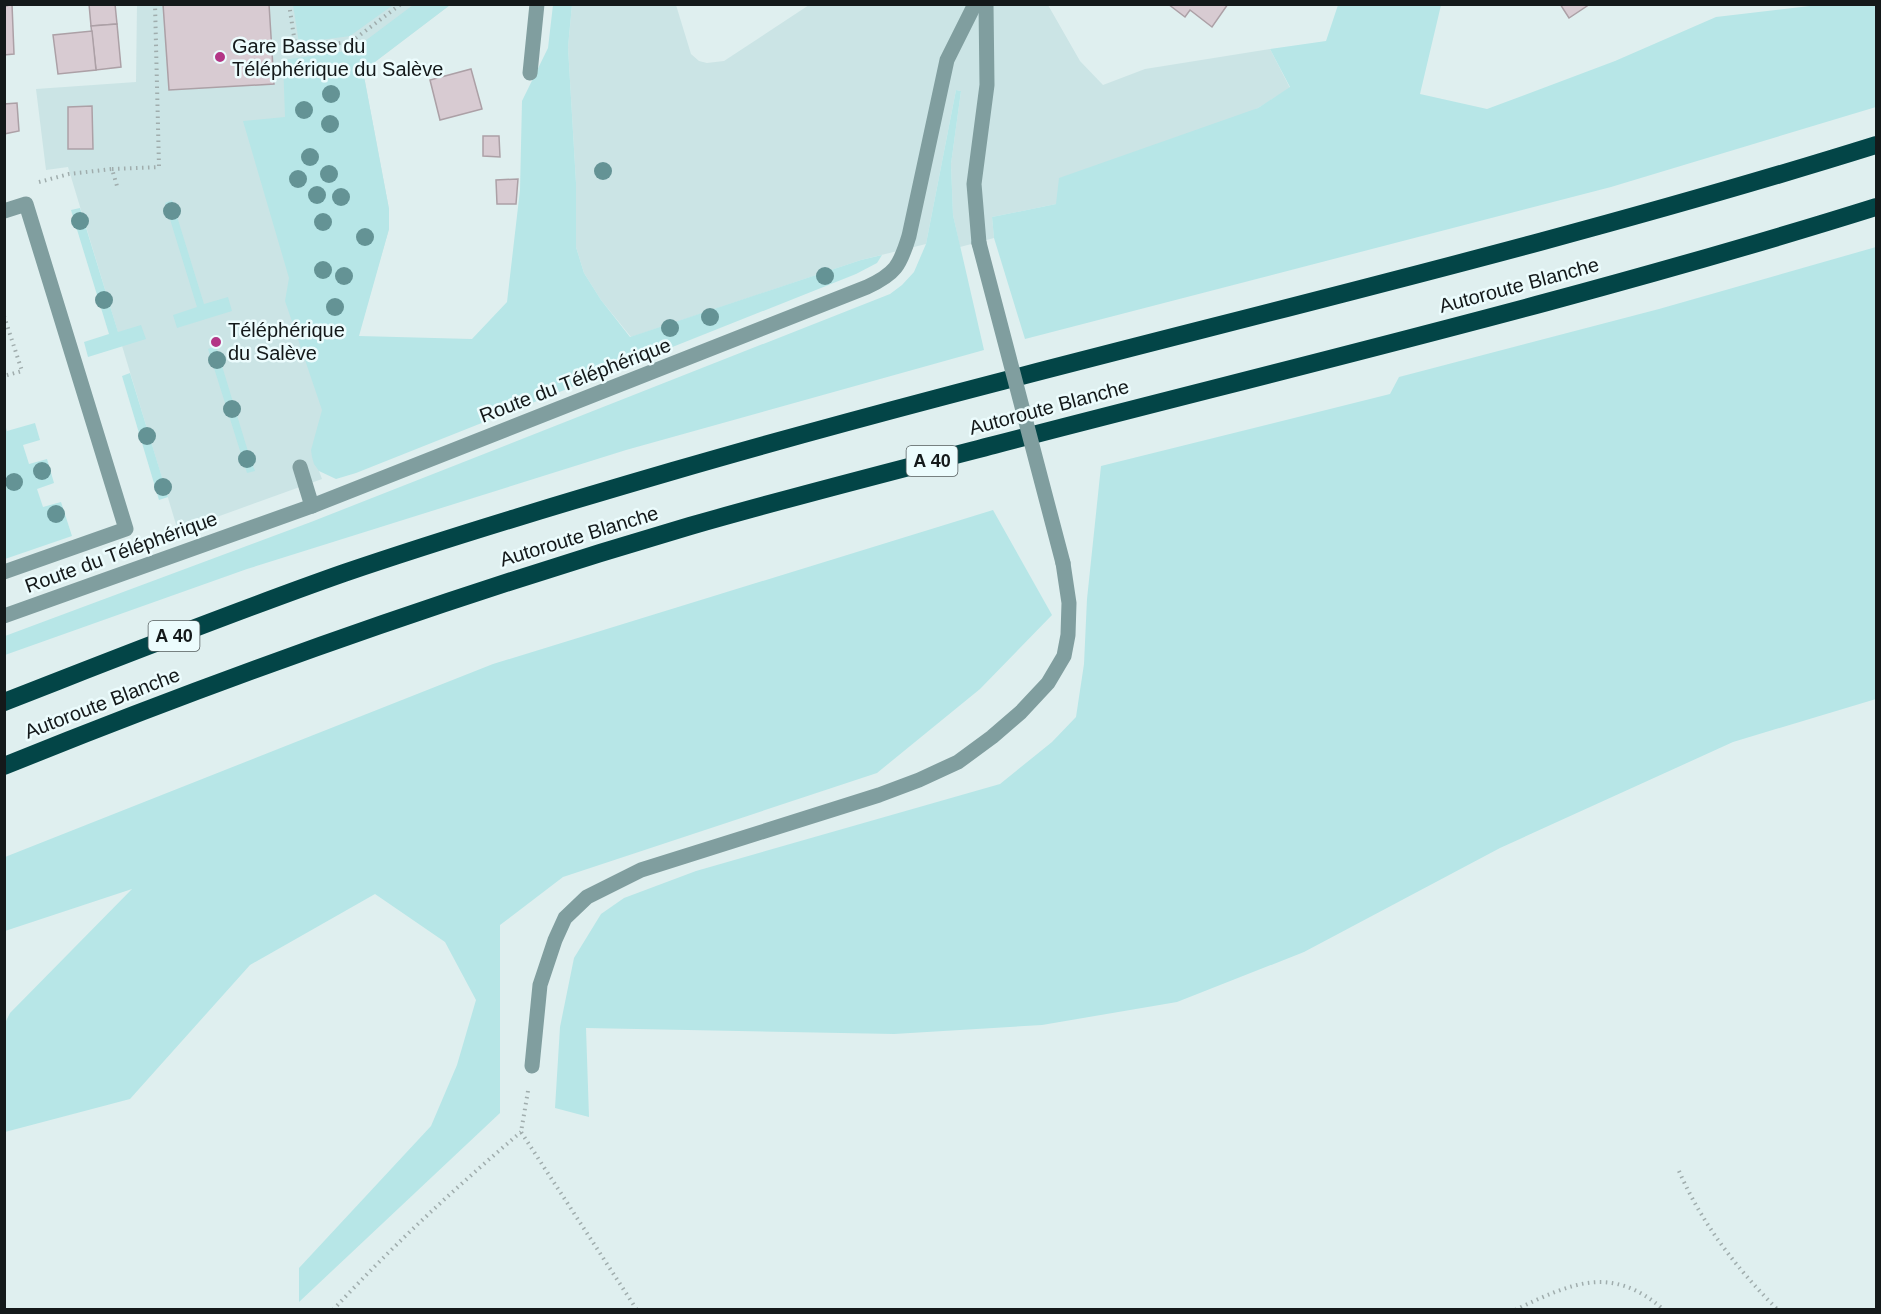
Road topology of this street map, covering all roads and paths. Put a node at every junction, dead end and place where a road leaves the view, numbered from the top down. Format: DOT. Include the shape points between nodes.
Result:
graph roads {
  1 [pos="155,4"];
  2 [pos="289,4"];
  3 [pos="401,4"];
  4 [pos="537,4"];
  5 [pos="975,4"];
  6 [pos="986,4"];
  7 [pos="530,73"];
  8 [pos="1876,145"];
  9 [pos="112,169"];
  10 [pos="117,186"];
  11 [pos="26,204"];
  12 [pos="1876,207"];
  13 [pos="4,211"];
  14 [pos="4,316"];
  15 [pos="4,376"];
  16 [pos="300,466"];
  17 [pos="312,506"];
  18 [pos="4,572"];
  19 [pos="4,616"];
  20 [pos="4,702"];
  21 [pos="4,766"];
  22 [pos="532,1066"];
  23 [pos="521,1132"];
  24 [pos="1679,1172"];
  25 [pos="333,1310"];
  26 [pos="637,1310"];
  27 [pos="1515,1310"];
  28 [pos="1664,1310"];
  29 [pos="1779,1310"];
  1 -- 9 [label="path" via="159,166"];
  2 -- 3 [label="path" via="296,50 352,41"];
  4 -- 7 [label="street"];
  5 -- 17 [label="street, Route du Téléphérique" via="947,60 904,253 885,279"];
  6 -- 22 [label="street, bridge" via="987,85 974,184 979,243 1063,563 1069,603 1064,656 1048,683 1021,712 958,762 879,795 641,870 587,897 565,918 540,985"];
  8 -- 20 [label="highway, Autoroute Blanche / A 40" via="1655,210 677,470 344,573"];
  9 -- 10 [label="path"];
  9 -- 11 [label="path" via="69,174 22,187"];
  11 -- 13 [label="street"];
  11 -- 18 [label="street" via="126,530"];
  12 -- 21 [label="highway, Autoroute Blanche / A 40" via="1515,310 694,525 388,621"];
  14 -- 15 [label="path" via="22,371"];
  16 -- 17 [label="street"];
  17 -- 19 [label="street, Route du Téléphérique"];
  22 -- 23 [label="path"];
  23 -- 25 [label="path" via="449,1193"];
  23 -- 26 [label="path"];
  24 -- 29 [label="path" via="1718,1240"];
  27 -- 28 [label="path" via="1556,1290 1608,1282 1650,1298"];
}
